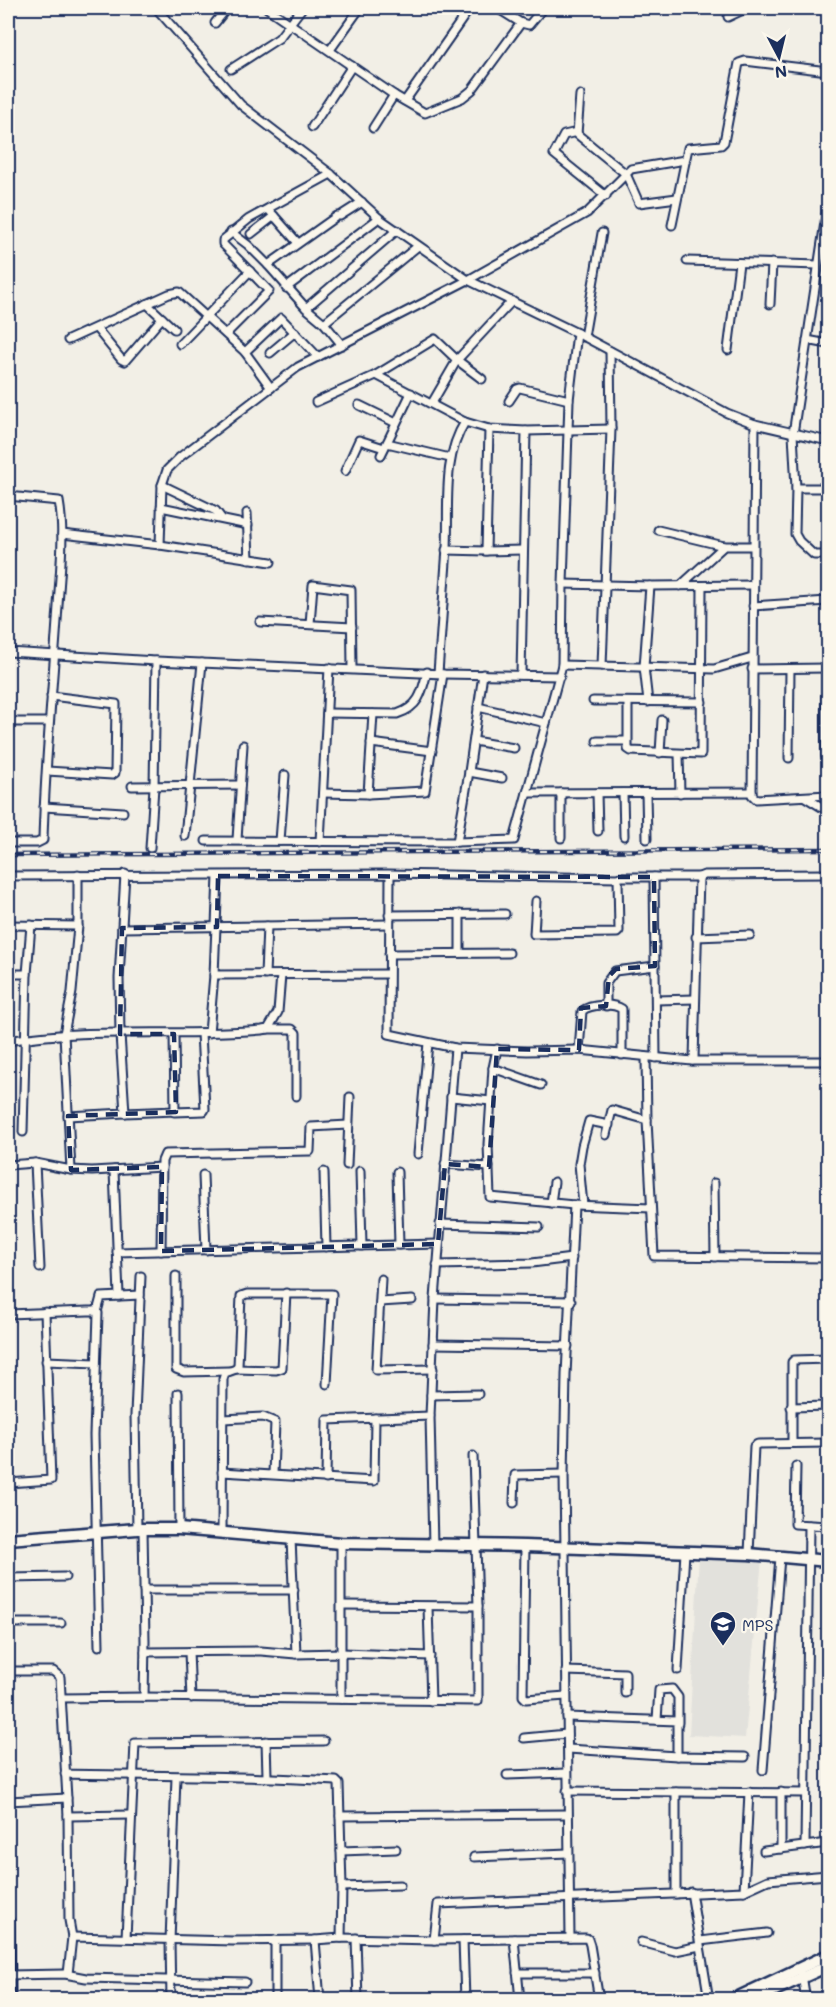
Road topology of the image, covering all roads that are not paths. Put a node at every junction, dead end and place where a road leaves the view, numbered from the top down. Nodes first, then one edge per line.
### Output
1 (156, 8) edge
2 (227, 8) edge
3 (267, 8) edge
4 (302, 8) edge
5 (360, 8) edge
6 (470, 8) edge
7 (497, 8) edge
8 (543, 8) edge
9 (747, 8) edge
10 (728, 17) dead end
11 (215, 23) dead end
12 (521, 23) junction
13 (290, 24) junction
14 (330, 50) junction
15 (352, 66) junction
16 (231, 69) dead end
17 (828, 71) edge
18 (394, 95) junction
19 (580, 95) dead end
20 (405, 101) junction
21 (312, 126) dead end
22 (373, 128) dead end
23 (577, 132) junction
24 (685, 160) junction
25 (331, 174) junction
26 (626, 174) junction
27 (606, 196) junction
28 (677, 198) junction
29 (362, 202) junction
30 (828, 202) edge
31 (268, 209) junction
32 (274, 216) junction
33 (379, 218) junction
34 (827, 219) edge
35 (672, 225) dead end
36 (397, 230) junction
37 (231, 232) junction
38 (602, 233) dead end
39 (251, 234) dead end
40 (298, 243) junction
41 (418, 246) junction
42 (687, 261) dead end
43 (739, 262) junction
44 (772, 263) junction
45 (818, 265) junction
46 (268, 266) junction
47 (250, 271) junction
48 (468, 280) junction
49 (286, 288) junction
50 (512, 300) junction
51 (147, 304) junction
52 (770, 304) dead end
53 (306, 308) junction
54 (206, 316) junction
55 (162, 318) junction
56 (324, 322) junction
57 (96, 328) junction
58 (174, 329) dead end
59 (295, 332) junction
60 (226, 334) junction
61 (581, 335) junction
62 (68, 340) dead end
63 (807, 340) junction
64 (180, 344) dead end
65 (828, 344) edge
66 (342, 345) junction
67 (728, 350) dead end
68 (610, 351) junction
69 (245, 352) junction
70 (270, 353) dead end
71 (318, 357) junction
72 (457, 360) junction
73 (376, 375) junction
74 (482, 379) dead end
75 (271, 388) junction
76 (411, 393) junction
77 (569, 400) junction
78 (509, 401) dead end
79 (316, 402) dead end
80 (432, 403) junction
81 (359, 405) dead end
82 (465, 422) junction
83 (396, 423) junction
84 (755, 424) junction
85 (489, 429) junction
86 (568, 429) junction
87 (611, 429) junction
88 (526, 431) junction
89 (794, 434) junction
90 (828, 441) edge
91 (384, 449) junction
92 (450, 458) junction
93 (345, 471) dead end
94 (162, 485) junction
95 (796, 488) junction
96 (828, 488) edge
97 (8, 496) edge
98 (161, 507) junction
99 (247, 513) dead end
100 (222, 519) junction
101 (248, 525) junction
102 (658, 530) dead end
103 (62, 534) junction
104 (160, 545) junction
105 (724, 546) junction
106 (753, 546) junction
107 (446, 550) junction
108 (523, 550) junction
109 (486, 551) junction
110 (828, 555) edge
111 (249, 559) junction
112 (271, 562) dead end
113 (563, 584) junction
114 (604, 585) junction
115 (753, 585) junction
116 (650, 586) junction
117 (680, 586) junction
118 (702, 586) junction
119 (828, 601) edge
120 (753, 606) junction
121 (260, 622) dead end
122 (310, 624) junction
123 (352, 627) junction
124 (828, 651) edge
125 (8, 652) edge
126 (55, 653) junction
127 (752, 658) junction
128 (156, 661) junction
129 (201, 663) junction
130 (562, 665) junction
131 (602, 666) junction
132 (644, 667) junction
133 (330, 668) junction
134 (826, 668) junction
135 (352, 669) junction
136 (702, 669) junction
137 (752, 669) junction
138 (790, 669) junction
139 (427, 672) junction
140 (440, 673) junction
141 (483, 674) junction
142 (521, 675) junction
143 (560, 676) junction
144 (51, 696) junction
145 (593, 701) dead end
146 (628, 702) junction
147 (648, 702) junction
148 (702, 702) junction
149 (478, 707) junction
150 (327, 714) junction
151 (373, 714) junction
152 (662, 720) dead end
153 (8, 722) edge
154 (48, 722) junction
155 (546, 723) junction
156 (474, 741) junction
157 (597, 741) dead end
158 (627, 741) junction
159 (371, 743) junction
160 (243, 745) dead end
161 (514, 748) dead end
162 (432, 751) junction
163 (660, 753) junction
164 (679, 754) junction
165 (826, 757) dead end
166 (789, 758) dead end
167 (47, 771) junction
168 (469, 772) junction
169 (285, 776) dead end
170 (502, 778) dead end
171 (189, 785) junction
172 (240, 785) junction
173 (132, 786) dead end
174 (153, 787) junction
175 (752, 792) junction
176 (323, 793) junction
177 (527, 793) junction
178 (561, 793) junction
179 (597, 793) junction
180 (622, 793) junction
181 (646, 793) junction
182 (680, 793) junction
183 (368, 794) junction
184 (828, 795) edge
185 (805, 796) junction
186 (44, 807) junction
187 (828, 811) edge
188 (123, 812) dead end
189 (598, 831) dead end
190 (185, 836) dead end
191 (624, 836) dead end
192 (561, 838) dead end
193 (647, 839) dead end
194 (237, 840) junction
195 (206, 841) dead end
196 (280, 841) junction
197 (320, 842) junction
198 (457, 842) junction
199 (8, 843) edge
200 (150, 848) dead end
201 (126, 874) junction
202 (390, 874) junction
203 (828, 874) edge
204 (78, 875) junction
205 (8, 876) edge
206 (218, 876) junction
207 (654, 877) junction
208 (699, 877) junction
209 (618, 878) junction
210 (536, 900) dead end
211 (460, 914) junction
212 (505, 914) dead end
213 (389, 915) junction
214 (389, 924) junction
215 (8, 925) edge
216 (31, 925) junction
217 (78, 926) junction
218 (267, 926) junction
219 (216, 927) junction
220 (122, 928) junction
221 (750, 936) dead end
222 (696, 937) junction
223 (460, 953) junction
224 (509, 953) dead end
225 (389, 954) junction
226 (655, 966) junction
227 (8, 974) edge
228 (27, 974) junction
229 (388, 974) junction
230 (214, 975) junction
231 (265, 975) junction
232 (281, 975) junction
233 (694, 999) junction
234 (656, 1000) junction
235 (606, 1006) junction
236 (268, 1029) junction
237 (205, 1033) junction
238 (64, 1034) junction
239 (120, 1034) junction
240 (174, 1034) junction
241 (25, 1038) junction
242 (8, 1041) edge
243 (428, 1043) junction
244 (455, 1048) junction
245 (497, 1049) junction
246 (579, 1050) junction
247 (622, 1055) junction
248 (646, 1058) junction
249 (656, 1058) junction
250 (828, 1060) edge
251 (693, 1061) junction
252 (493, 1068) junction
253 (541, 1085) dead end
254 (296, 1096) dead end
255 (350, 1097) dead end
256 (451, 1097) junction
257 (491, 1101) junction
258 (174, 1112) junction
259 (125, 1113) junction
260 (68, 1116) junction
261 (647, 1120) junction
262 (348, 1125) junction
263 (609, 1125) junction
264 (23, 1132) dead end
265 (606, 1135) dead end
266 (418, 1155) dead end
267 (34, 1163) junction
268 (445, 1164) junction
269 (8, 1165) edge
270 (347, 1165) dead end
271 (162, 1167) junction
272 (489, 1167) junction
273 (72, 1170) junction
274 (114, 1170) junction
275 (360, 1171) dead end
276 (324, 1172) dead end
277 (397, 1172) dead end
278 (203, 1175) dead end
279 (554, 1182) dead end
280 (714, 1184) dead end
281 (550, 1203) junction
282 (574, 1205) junction
283 (583, 1205) junction
284 (651, 1208) junction
285 (440, 1224) junction
286 (539, 1227) dead end
287 (438, 1244) junction
288 (399, 1245) junction
289 (362, 1246) junction
290 (326, 1247) junction
291 (206, 1250) junction
292 (161, 1251) junction
293 (117, 1252) junction
294 (715, 1257) junction
295 (572, 1258) junction
296 (828, 1258) edge
297 (437, 1265) junction
298 (40, 1268) dead end
299 (141, 1276) dead end
300 (176, 1276) dead end
301 (381, 1278) dead end
302 (286, 1293) junction
303 (140, 1294) junction
304 (118, 1296) junction
305 (435, 1299) junction
306 (412, 1300) dead end
307 (571, 1301) junction
308 (380, 1302) junction
309 (45, 1312) junction
310 (97, 1312) junction
311 (8, 1314) edge
312 (433, 1344) junction
313 (567, 1346) junction
314 (828, 1359) edge
315 (46, 1361) junction
316 (96, 1363) junction
317 (432, 1368) junction
318 (233, 1370) junction
319 (327, 1384) dead end
320 (178, 1393) dead end
321 (478, 1394) dead end
322 (431, 1395) junction
323 (828, 1406) edge
324 (791, 1407) junction
325 (430, 1416) junction
326 (375, 1418) junction
327 (223, 1419) junction
328 (792, 1443) junction
329 (828, 1443) edge
330 (473, 1456) dead end
331 (796, 1466) dead end
332 (222, 1472) junction
333 (273, 1474) junction
334 (564, 1474) junction
335 (326, 1479) junction
336 (8, 1483) edge
337 (513, 1503) dead end
338 (809, 1525) junction
339 (828, 1526) edge
340 (140, 1529) junction
341 (179, 1529) junction
342 (95, 1532) junction
343 (222, 1532) junction
344 (8, 1539) edge
345 (291, 1539) junction
346 (341, 1544) junction
347 (433, 1546) junction
348 (475, 1546) junction
349 (525, 1546) junction
350 (564, 1547) junction
351 (685, 1552) junction
352 (749, 1554) junction
353 (780, 1557) junction
354 (807, 1560) junction
355 (828, 1561) edge
356 (65, 1577) dead end
357 (8, 1578) edge
358 (144, 1590) junction
359 (294, 1590) junction
360 (342, 1605) junction
361 (478, 1606) junction
362 (428, 1607) junction
363 (8, 1623) edge
364 (61, 1623) dead end
365 (99, 1647) dead end
366 (145, 1652) junction
367 (189, 1652) junction
368 (342, 1653) junction
369 (296, 1654) junction
370 (430, 1656) junction
371 (678, 1670) dead end
372 (8, 1671) edge
373 (567, 1671) junction
374 (625, 1693) dead end
375 (566, 1696) junction
376 (144, 1697) junction
377 (61, 1698) junction
378 (191, 1698) junction
379 (342, 1699) junction
380 (431, 1701) junction
381 (567, 1717) junction
382 (657, 1720) junction
383 (678, 1723) junction
384 (567, 1734) junction
385 (524, 1738) dead end
386 (266, 1741) junction
387 (324, 1741) dead end
388 (568, 1749) junction
389 (677, 1756) junction
390 (745, 1757) dead end
391 (763, 1770) dead end
392 (567, 1773) junction
393 (65, 1774) junction
394 (507, 1775) dead end
395 (132, 1776) junction
396 (267, 1776) junction
397 (176, 1777) junction
398 (567, 1791) junction
399 (676, 1792) junction
400 (749, 1792) junction
401 (781, 1792) junction
402 (805, 1793) junction
403 (67, 1798) junction
404 (8, 1801) edge
405 (567, 1814) junction
406 (68, 1815) junction
407 (131, 1815) junction
408 (340, 1816) junction
409 (828, 1844) edge
410 (805, 1846) junction
411 (396, 1849) dead end
412 (781, 1849) junction
413 (341, 1851) junction
414 (764, 1851) dead end
415 (568, 1853) junction
416 (474, 1857) dead end
417 (828, 1875) edge
418 (400, 1885) dead end
419 (342, 1887) junction
420 (744, 1891) junction
421 (691, 1892) junction
422 (676, 1894) junction
423 (569, 1897) junction
424 (8, 1922) edge
425 (767, 1933) dead end
426 (72, 1937) junction
427 (126, 1938) junction
428 (341, 1938) junction
429 (356, 1938) junction
430 (570, 1938) junction
431 (514, 1939) junction
432 (275, 1940) junction
433 (315, 1940) junction
434 (434, 1940) junction
435 (463, 1940) junction
436 (8, 1941) edge
437 (170, 1941) junction
438 (641, 1942) dead end
439 (700, 1943) junction
440 (828, 1955) edge
441 (828, 1966) edge
442 (518, 1973) junction
443 (595, 1973) junction
444 (802, 1973) junction
445 (68, 1974) junction
446 (8, 1975) edge
447 (171, 1981) junction
448 (245, 1983) dead end
449 (9, 2000) edge
450 (171, 2000) edge
451 (275, 2000) edge
452 (320, 2000) edge
453 (358, 2000) edge
454 (465, 2000) edge
455 (519, 2000) edge
456 (599, 2000) edge
457 (709, 2000) edge
458 (732, 2000) edge
459 (753, 2000) edge
460 (806, 2000) edge

1 - 25 street
2 - 11 street
3 - 13 street
4 - 13 street
5 - 14 street
6 - 20 street
7 - 12 street
8 - 12 street
9 - 10 street
12 - 20 street
13 - 14 street
13 - 16 street
14 - 15 street
15 - 18 street
15 - 21 street
17 - 24 street
18 - 20 street
18 - 22 street
19 - 23 street
23 - 26 street
23 - 27 street
24 - 26 street
24 - 28 street
25 - 29 street
25 - 31 street
26 - 27 street
26 - 28 street
27 - 48 street
28 - 35 street
29 - 33 street
29 - 40 street
30 - 34 street
31 - 32 street
31 - 37 street
32 - 39 street
32 - 40 street
33 - 36 street
33 - 49 street
34 - 45 street
36 - 41 street
36 - 53 street
37 - 46 street
37 - 47 street
38 - 61 street
40 - 46 street
41 - 48 street
41 - 56 street
42 - 43 street
43 - 44 street
43 - 67 street
44 - 45 street
44 - 52 street
45 - 63 street
46 - 49 street
47 - 54 street
47 - 60 street
48 - 50 street
48 - 66 street
49 - 53 street
50 - 61 street
50 - 72 street
51 - 54 street
51 - 55 street
51 - 57 street
53 - 56 street
54 - 60 street
54 - 64 street
55 - 57 street
55 - 58 street
56 - 66 street
57 - 62 street
59 - 69 street
59 - 70 street
59 - 71 street
60 - 69 street
61 - 68 street
61 - 77 street
63 - 65 street
63 - 89 street
66 - 71 street
68 - 84 street
68 - 87 street
69 - 75 street
71 - 75 street
72 - 73 street
72 - 74 street
72 - 80 street
73 - 76 street
73 - 79 street
75 - 94 street
76 - 80 street
76 - 83 street
77 - 78 street
77 - 86 street
80 - 82 street
81 - 83 street
82 - 85 street
82 - 92 street
83 - 91 street
84 - 89 street
84 - 106 street
85 - 88 street
85 - 109 street
86 - 87 street
86 - 88 street
86 - 113 street
87 - 114 street
88 - 108 street
89 - 90 street
89 - 95 street
91 - 92 street
91 - 93 street
92 - 107 street
94 - 98 street
94 - 100 street
95 - 96 street
95 - 110 street
97 - 103 street
98 - 100 street
98 - 104 street
99 - 101 street
100 - 101 street
101 - 111 street
102 - 105 street
103 - 104 street
103 - 126 street
104 - 111 street
105 - 106 street
105 - 117 street
106 - 115 street
107 - 109 street
107 - 140 street
108 - 109 street
108 - 142 street
111 - 112 street
113 - 114 street
113 - 130 street
114 - 116 street
114 - 131 street
115 - 118 street
115 - 120 street
116 - 117 street
116 - 132 street
117 - 118 street
118 - 136 street
119 - 120 street
120 - 127 street
121 - 122 street
122 - 123 street
122 - 123 street
123 - 135 street
124 - 134 street
125 - 126 street
126 - 128 street
126 - 144 street
127 - 136 street
127 - 137 street
128 - 129 street
128 - 174 street
129 - 133 street
129 - 171 street
130 - 131 street
130 - 143 street
131 - 132 street
132 - 136 street
132 - 147 street
133 - 135 street
133 - 150 street
134 - 138 street
134 - 165 street
135 - 139 street
136 - 148 street
137 - 138 street
137 - 175 street
138 - 166 street
139 - 140 street
139 - 151 street
140 - 141 street
140 - 162 street
141 - 142 street
141 - 149 street
142 - 143 street
143 - 155 street
144 - 154 street
144 - 167 street
145 - 146 street
146 - 147 street
146 - 158 street
147 - 148 street
148 - 164 street
149 - 155 street
149 - 156 street
150 - 151 street
150 - 176 street
151 - 159 street
152 - 163 street
153 - 154 street
154 - 167 street
155 - 177 street
156 - 161 street
156 - 168 street
157 - 158 street
158 - 163 street
159 - 162 street
159 - 183 street
160 - 172 street
162 - 183 street
163 - 164 street
164 - 182 street
167 - 186 street
168 - 170 street
168 - 198 street
169 - 196 street
171 - 172 street
171 - 174 street
171 - 190 street
172 - 194 street
173 - 174 street
174 - 200 street
175 - 182 street
175 - 185 street
176 - 183 street
176 - 197 street
177 - 178 street
177 - 198 street
178 - 179 street
178 - 192 street
179 - 180 street
179 - 189 street
180 - 181 street
180 - 191 street
181 - 182 street
181 - 193 street
184 - 185 street
185 - 187 street
186 - 188 street
186 - 199 street
194 - 195 street
194 - 196 street
196 - 197 street
197 - 198 street
201 - 204 street
201 - 206 street
201 - 220 street
202 - 206 street
202 - 209 street
202 - 213 street
203 - 208 street
204 - 205 street
204 - 217 street
206 - 219 street
207 - 208 street
207 - 209 street
207 - 226 street
208 - 222 street
209 - 210 street
211 - 212 street
211 - 213 street
211 - 223 street
213 - 214 street
214 - 218 street
214 - 225 street
215 - 216 street
216 - 217 street
216 - 228 street
217 - 238 street
218 - 219 street
218 - 231 street
219 - 220 street
219 - 230 street
220 - 239 street
221 - 222 street
222 - 233 street
223 - 224 street
223 - 225 street
225 - 229 street
226 - 234 street
226 - 235 street
227 - 228 street
228 - 241 street
229 - 232 street
229 - 243 street
230 - 231 street
230 - 237 street
231 - 232 street
232 - 236 street
233 - 234 street
233 - 251 street
234 - 249 street
235 - 246 street
235 - 247 street
236 - 237 street
236 - 254 street
237 - 240 street
237 - 258 street
238 - 239 street
238 - 241 street
238 - 260 street
239 - 240 street
239 - 259 street
240 - 258 street
241 - 242 street
241 - 264 street
243 - 244 street
243 - 266 street
244 - 245 street
244 - 256 street
245 - 246 street
245 - 252 street
246 - 247 street
247 - 248 street
248 - 249 street
248 - 261 street
249 - 251 street
250 - 251 street
252 - 253 street
252 - 257 street
255 - 262 street
256 - 257 street
256 - 268 street
257 - 272 street
258 - 259 street
259 - 260 street
260 - 273 street
261 - 263 street
261 - 284 street
262 - 270 street
262 - 271 street
263 - 265 street
263 - 283 street
267 - 269 street
267 - 273 street
267 - 298 street
268 - 272 street
268 - 285 street
271 - 274 street
271 - 292 street
272 - 281 street
273 - 274 street
274 - 293 street
275 - 289 street
276 - 290 street
277 - 288 street
278 - 291 street
279 - 281 street
280 - 294 street
281 - 282 street
282 - 283 street
282 - 295 street
283 - 284 street
284 - 294 street
285 - 286 street
285 - 287 street
287 - 288 street
287 - 297 street
288 - 289 street
289 - 290 street
290 - 291 street
291 - 292 street
292 - 293 street
293 - 304 street
294 - 296 street
295 - 297 street
295 - 307 street
297 - 305 street
299 - 303 street
300 - 318 street
301 - 308 street
302 - 318 street
302 - 318 street
302 - 319 street
303 - 304 street
303 - 340 street
304 - 310 street
305 - 307 street
305 - 312 street
306 - 308 street
307 - 313 street
308 - 317 street
309 - 310 street
309 - 311 street
309 - 315 street
310 - 316 street
312 - 313 street
312 - 317 street
313 - 334 street
314 - 324 street
315 - 316 street
315 - 336 street
316 - 342 street
317 - 322 street
318 - 327 street
320 - 341 street
321 - 322 street
322 - 325 street
323 - 324 street
324 - 328 street
325 - 326 street
325 - 347 street
326 - 335 street
326 - 335 street
327 - 332 street
327 - 333 street
328 - 329 street
328 - 352 street
330 - 348 street
331 - 338 street
332 - 333 street
332 - 343 street
333 - 335 street
334 - 337 street
334 - 350 street
338 - 339 street
338 - 354 street
340 - 341 street
340 - 342 street
340 - 358 street
341 - 343 street
342 - 344 street
342 - 365 street
343 - 345 street
345 - 346 street
345 - 359 street
346 - 347 street
346 - 360 street
347 - 348 street
348 - 349 street
348 - 361 street
349 - 350 street
349 - 375 street
350 - 351 street
350 - 373 street
351 - 352 street
351 - 371 street
352 - 353 street
353 - 354 street
353 - 391 street
354 - 355 street
354 - 402 street
356 - 357 street
358 - 359 street
358 - 366 street
359 - 369 street
360 - 362 street
360 - 368 street
361 - 362 street
361 - 380 street
362 - 370 street
363 - 364 street
366 - 367 street
366 - 376 street
367 - 369 street
367 - 378 street
368 - 369 street
368 - 370 street
368 - 379 street
370 - 380 street
372 - 377 street
373 - 374 street
373 - 375 street
375 - 381 street
376 - 377 street
376 - 378 street
377 - 393 street
378 - 379 street
379 - 380 street
381 - 382 street
381 - 384 street
382 - 383 street
382 - 383 street
383 - 389 street
384 - 385 street
384 - 388 street
386 - 387 street
386 - 395 street
386 - 396 street
388 - 389 street
388 - 392 street
389 - 390 street
392 - 394 street
392 - 398 street
393 - 395 street
393 - 403 street
395 - 397 street
395 - 407 street
396 - 397 street
396 - 408 street
397 - 437 street
398 - 399 street
398 - 405 street
399 - 400 street
399 - 422 street
400 - 401 street
400 - 420 street
401 - 402 street
401 - 412 street
402 - 410 street
403 - 404 street
403 - 406 street
405 - 408 street
405 - 415 street
406 - 407 street
406 - 426 street
407 - 427 street
408 - 413 street
409 - 410 street
410 - 412 street
411 - 413 street
412 - 414 street
413 - 419 street
415 - 416 street
415 - 423 street
417 - 420 street
418 - 419 street
419 - 428 street
420 - 421 street
421 - 422 street
421 - 439 street
422 - 423 street
423 - 430 street
423 - 434 street
424 - 436 street
425 - 439 street
426 - 427 street
426 - 445 street
427 - 437 street
428 - 429 street
428 - 433 street
429 - 434 street
429 - 453 street
430 - 431 street
430 - 443 street
431 - 435 street
431 - 442 street
432 - 433 street
432 - 437 street
432 - 451 street
433 - 452 street
434 - 435 street
435 - 454 street
436 - 446 street
437 - 447 street
438 - 439 street
439 - 457 street
440 - 444 street
441 - 444 street
442 - 443 street
442 - 455 street
443 - 456 street
444 - 458 street
444 - 459 street
444 - 460 street
445 - 446 street
445 - 447 street
446 - 449 street
447 - 448 street
447 - 450 street

